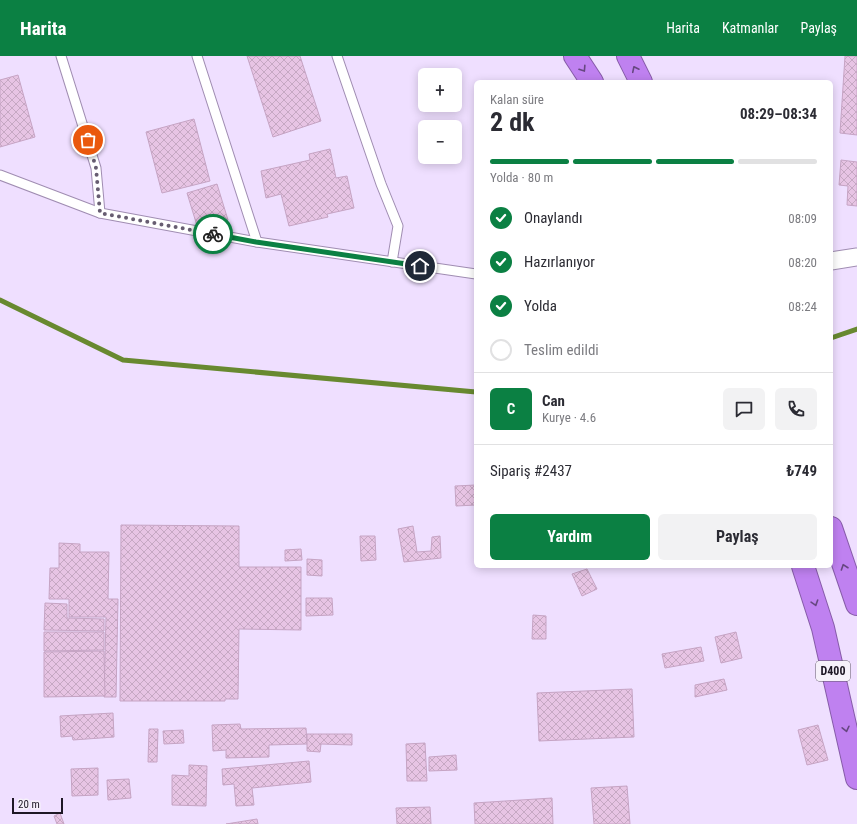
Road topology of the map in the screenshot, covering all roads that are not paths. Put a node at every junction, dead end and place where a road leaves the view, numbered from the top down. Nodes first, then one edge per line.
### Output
1 (60, 56) edge
2 (197, 56) edge
3 (338, 56) edge
4 (575, 56) edge
5 (628, 56) edge
6 (591, 80) edge
7 (640, 80) edge
8 (0, 175) edge
9 (100, 213) junction
10 (256, 242) junction
11 (857, 257) edge
12 (392, 262) junction
13 (833, 262) edge
14 (474, 274) edge
15 (833, 534) edge
16 (804, 568) edge
17 (857, 604) edge
18 (857, 778) edge

1 - 9 lane
2 - 10 lane
3 - 12 lane
4 -> 6 highway
7 -> 5 highway
8 - 9 lane
9 - 10 lane
10 - 12 lane
11 - 13 street
12 - 14 lane
17 -> 15 highway
16 -> 18 highway, D400

